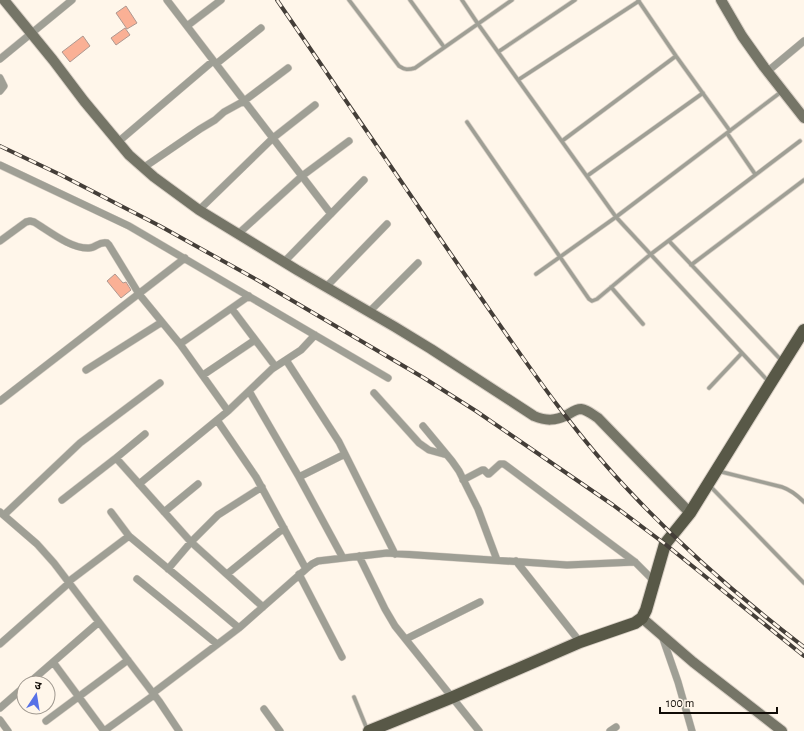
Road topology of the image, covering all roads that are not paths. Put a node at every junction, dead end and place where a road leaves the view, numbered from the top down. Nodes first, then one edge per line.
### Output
1 (4, 0) edge
2 (72, 0) edge
3 (167, 0) edge
4 (221, 0) edge
5 (349, 0) edge
6 (410, 0) edge
7 (462, 0) edge
8 (512, 0) edge
9 (575, 0) edge
10 (721, 0) edge
11 (639, 1) edge
12 (478, 24) junction
13 (187, 26) junction
14 (261, 28) dead end
15 (31, 34) junction
16 (804, 41) edge
17 (444, 47) junction
18 (498, 52) junction
19 (676, 56) junction
20 (0, 59) edge
21 (215, 62) junction
22 (288, 68) dead end
23 (768, 71) junction
24 (0, 78) edge
25 (518, 80) junction
26 (0, 91) edge
27 (783, 91) junction
28 (703, 93) junction
29 (244, 101) junction
30 (315, 105) dead end
31 (804, 118) edge
32 (467, 122) dead end
33 (728, 132) junction
34 (273, 138) junction
35 (800, 140) dead end
36 (349, 141) dead end
37 (562, 141) junction
38 (118, 142) junction
39 (0, 166) edge
40 (143, 168) junction
41 (755, 174) junction
42 (302, 176) junction
43 (587, 176) junction
44 (364, 180) dead end
45 (804, 180) edge
46 (199, 210) junction
47 (331, 214) junction
48 (616, 217) junction
49 (387, 224) dead end
50 (238, 234) junction
51 (669, 240) junction
52 (0, 241) edge
53 (651, 254) junction
54 (560, 256) junction
55 (185, 258) junction
56 (284, 262) junction
57 (418, 263) dead end
58 (691, 264) junction
59 (536, 274) dead end
60 (326, 287) junction
61 (611, 287) junction
62 (139, 294) junction
63 (249, 296) junction
64 (232, 309) junction
65 (369, 312) junction
66 (162, 322) junction
67 (644, 324) dead end
68 (804, 330) edge
69 (315, 335) junction
70 (256, 340) junction
71 (180, 344) junction
72 (742, 353) junction
73 (286, 360) junction
74 (784, 362) junction
75 (275, 366) junction
76 (86, 370) dead end
77 (203, 375) junction
78 (388, 378) dead end
79 (160, 383) dead end
80 (770, 384) junction
81 (709, 388) dead end
82 (248, 391) junction
83 (374, 393) dead end
84 (0, 401) edge
85 (228, 411) junction
86 (217, 420) junction
87 (423, 426) dead end
88 (145, 434) dead end
89 (345, 454) junction
90 (448, 455) junction
91 (116, 458) junction
92 (717, 471) junction
93 (300, 477) junction
94 (463, 480) junction
95 (139, 484) junction
96 (198, 484) dead end
97 (708, 484) junction
98 (262, 487) junction
99 (62, 500) dead end
100 (803, 500) edge
101 (111, 512) dead end
102 (164, 512) junction
103 (690, 513) junction
104 (2, 514) edge
105 (284, 528) junction
106 (130, 536) junction
107 (191, 542) junction
108 (395, 554) junction
109 (359, 556) junction
110 (343, 558) junction
111 (497, 560) junction
112 (516, 561) junction
113 (635, 562) junction
114 (168, 568) junction
115 (306, 569) junction
116 (227, 574) junction
117 (299, 574) junction
118 (137, 579) dead end
119 (654, 581) junction
120 (69, 582) junction
121 (804, 584) edge
122 (480, 602) dead end
123 (263, 607) junction
124 (642, 618) junction
125 (99, 622) junction
126 (239, 628) junction
127 (662, 636) junction
128 (406, 639) junction
129 (580, 642) junction
130 (0, 644) edge
131 (217, 644) junction
132 (342, 657) dead end
133 (128, 660) junction
134 (53, 662) junction
135 (38, 675) edge
136 (16, 694) edge
137 (154, 694) junction
138 (79, 697) junction
139 (354, 697) dead end
140 (453, 697) junction
141 (0, 708) edge
142 (264, 709) dead end
143 (0, 720) edge
144 (46, 721) dead end
145 (8, 731) edge
146 (104, 731) edge
147 (179, 731) edge
148 (280, 731) edge
149 (370, 731) edge
150 (479, 731) edge
151 (691, 731) edge
152 (782, 731) edge

1 - 15 street
2 - 15 street
3 - 13 street
4 - 13 street
5 - 17 lane
6 - 17 lane
7 - 12 lane
8 - 12 lane
9 - 18 lane
10 - 23 street
11 - 19 lane
11 - 25 lane
12 - 17 lane
12 - 18 lane
13 - 21 street
14 - 21 street
15 - 20 street
15 - 38 street
16 - 23 street
18 - 25 lane
19 - 28 lane
19 - 37 lane
21 - 29 street
21 - 38 street
22 - 29 street
23 - 27 street
24 - 26 street
25 - 37 lane
27 - 31 street
27 - 33 lane
28 - 33 lane
28 - 43 lane
29 - 34 street
29 - 40 street
30 - 34 street
32 - 54 lane
33 - 41 lane
33 - 48 lane
34 - 42 street
34 - 46 street
35 - 41 lane
36 - 42 street
37 - 43 lane
38 - 40 street
39 - 55 street
40 - 46 street
41 - 51 lane
42 - 47 street
42 - 50 street
43 - 48 lane
44 - 47 street
45 - 58 lane
46 - 50 street
47 - 56 street
48 - 53 lane
48 - 54 lane
49 - 60 street
50 - 56 street
51 - 53 lane
51 - 58 lane
52 - 62 street
53 - 61 lane
53 - 72 lane
54 - 59 lane
54 - 61 lane
55 - 62 street
55 - 63 street
56 - 60 street
57 - 65 street
58 - 74 lane
60 - 65 street
61 - 67 lane
62 - 66 street
62 - 84 street
63 - 64 street
63 - 69 street
64 - 70 street
64 - 71 street
65 - 103 street
66 - 71 street
66 - 76 street
68 - 74 main road
69 - 73 street
69 - 78 street
70 - 75 street
70 - 77 street
71 - 77 street
72 - 80 lane
72 - 81 lane
73 - 75 street
73 - 89 street
74 - 80 main road
75 - 82 street
77 - 85 street
79 - 104 street
80 - 92 main road
82 - 85 street
82 - 93 street
83 - 90 street
85 - 86 street
86 - 95 street
86 - 98 street
87 - 90 street
88 - 91 street
89 - 93 street
89 - 108 street
90 - 94 street
91 - 95 street
91 - 99 street
92 - 97 main road
92 - 100 lane
93 - 110 street
94 - 111 street
94 - 113 street
95 - 102 street
96 - 102 street
97 - 103 main road
97 - 121 lane
98 - 105 street
98 - 107 street
101 - 106 street
102 - 107 street
103 - 119 main road
104 - 120 street
105 - 115 street
105 - 116 street
106 - 114 street
106 - 120 street
107 - 114 street
107 - 116 street
108 - 109 street
108 - 111 street
109 - 110 street
109 - 128 street
110 - 115 street
111 - 112 street
112 - 113 street
112 - 129 street
113 - 119 street
114 - 126 street
115 - 117 street
116 - 123 street
117 - 123 street
117 - 132 street
118 - 131 street
119 - 124 main road
120 - 125 street
120 - 130 street
122 - 128 street
123 - 126 street
124 - 127 street
124 - 129 main road
125 - 133 street
125 - 134 street
126 - 131 street
127 - 151 street
127 - 152 street
128 - 140 street
129 - 140 main road
131 - 137 street
133 - 137 street
133 - 138 street
134 - 135 street
134 - 138 street
136 - 141 street
137 - 146 street
137 - 147 street
138 - 144 street
138 - 146 street
139 - 149 lane
140 - 149 main road
140 - 150 street
142 - 148 street
143 - 145 street

